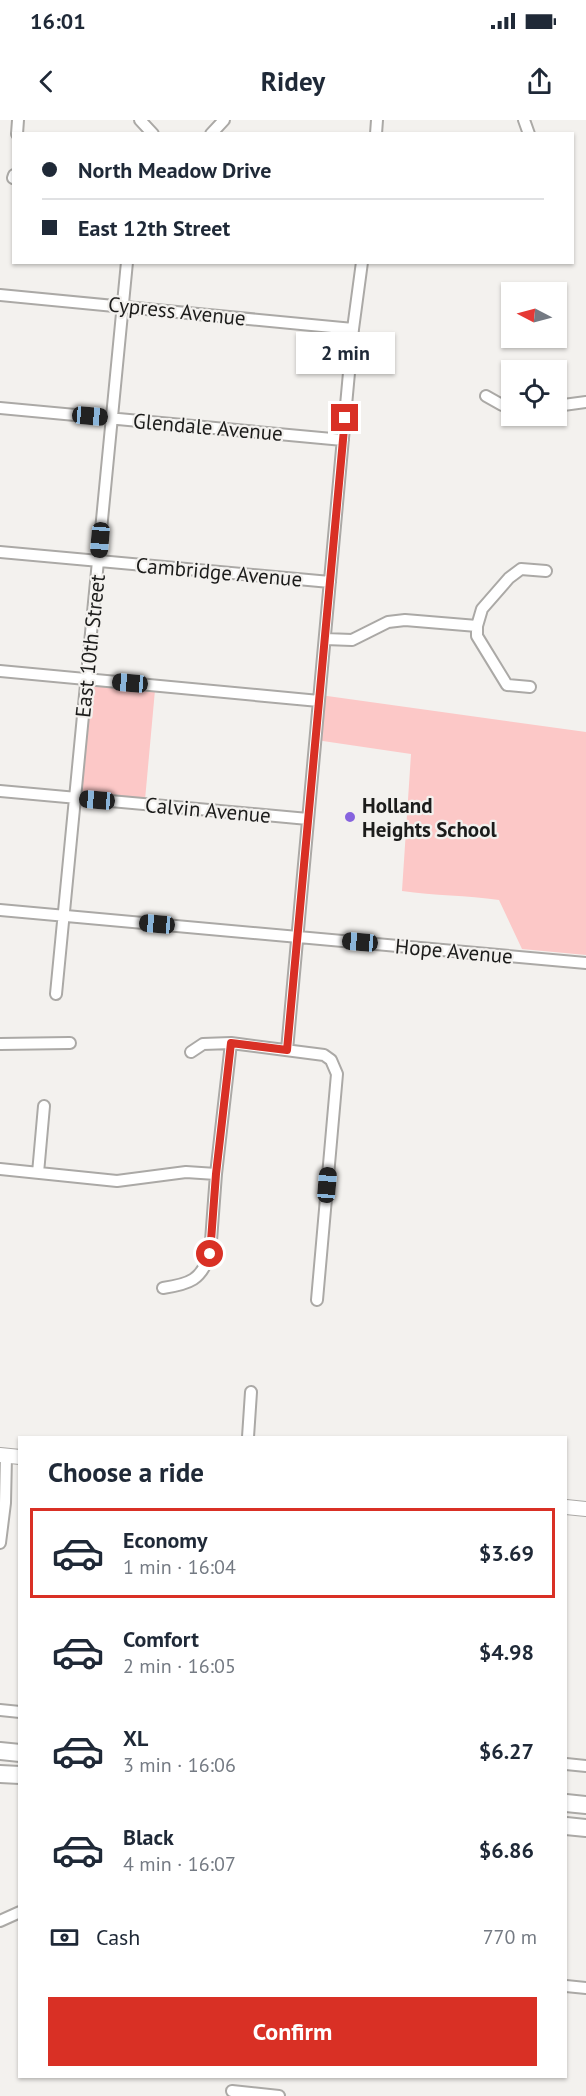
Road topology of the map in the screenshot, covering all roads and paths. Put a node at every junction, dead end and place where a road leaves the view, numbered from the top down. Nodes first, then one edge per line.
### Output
1 (140, 120) edge
2 (224, 120) edge
3 (151, 132) edge
4 (213, 132) edge
5 (127, 264) edge
6 (362, 264) edge
7 (0, 295) edge
8 (122, 306) junction
9 (353, 329) junction
10 (486, 396) dead end
11 (586, 402) edge
12 (501, 404) edge
13 (567, 405) edge
14 (0, 408) edge
15 (112, 417) junction
16 (343, 440) junction
17 (0, 552) edge
18 (98, 561) junction
19 (546, 571) dead end
20 (330, 582) junction
21 (477, 626) junction
22 (325, 639) junction
23 (0, 671) edge
24 (87, 679) junction
25 (530, 687) dead end
26 (319, 701) junction
27 (0, 791) edge
28 (74, 798) junction
29 (308, 819) junction
30 (0, 910) edge
31 (63, 916) junction
32 (297, 936) junction
33 (586, 963) edge
34 (56, 994) dead end
35 (70, 1043) dead end
36 (231, 1043) junction
37 (0, 1044) edge
38 (287, 1050) junction
39 (191, 1052) dead end
40 (44, 1106) dead end
41 (0, 1169) edge
42 (38, 1173) junction
43 (216, 1174) junction
44 (163, 1288) dead end
45 (317, 1300) dead end
46 (251, 1392) dead end
47 (248, 1436) edge
48 (8, 1456) edge
49 (567, 1507) edge
50 (586, 1509) edge
51 (0, 1543) edge
52 (0, 1710) edge
53 (18, 1712) edge
54 (0, 1751) edge
55 (18, 1753) edge
56 (567, 1764) edge
57 (586, 1767) edge
58 (0, 1774) edge
59 (18, 1775) edge
60 (567, 1803) edge
61 (586, 1805) edge
62 (567, 1826) edge
63 (586, 1828) edge
64 (18, 1913) edge
65 (0, 1922) edge
66 (567, 1986) edge
67 (586, 1988) edge
68 (232, 2091) dead end
69 (279, 2096) edge

1 - 3 street
2 - 4 street
5 - 8 street, East 10th Street
6 - 9 street
7 - 8 street, Cypress Avenue
8 - 9 street, Cypress Avenue
8 - 15 street, East 10th Street
9 - 16 street
10 - 12 street
11 - 13 street
14 - 15 street, Glendale Avenue
15 - 16 street, Glendale Avenue
15 - 18 street, East 10th Street
16 - 20 street
17 - 18 street, Cambridge Avenue
18 - 20 street, Cambridge Avenue
18 - 24 street, East 10th Street
19 - 21 street
20 - 22 street
21 - 22 street
21 - 25 street
22 - 26 street
23 - 24 street
24 - 26 street
24 - 28 street, East 10th Street
26 - 29 street
27 - 28 street, Calvin Avenue
28 - 29 street, Calvin Avenue
28 - 31 street, East 10th Street
29 - 32 street
30 - 31 street, Hope Avenue
31 - 32 street, Hope Avenue
31 - 34 street, East 10th Street
32 - 33 street, Hope Avenue
32 - 38 street
35 - 37 street
36 - 38 street
36 - 39 street
36 - 43 street
38 - 45 street
40 - 42 street
41 - 42 street
42 - 43 street
43 - 44 street
46 - 47 street
48 - 51 street
49 - 50 main road
52 - 53 street
54 - 55 highway
56 - 57 street
58 - 59 highway
60 - 61 highway
62 - 63 highway
64 - 65 street
66 - 67 street
68 - 69 street

